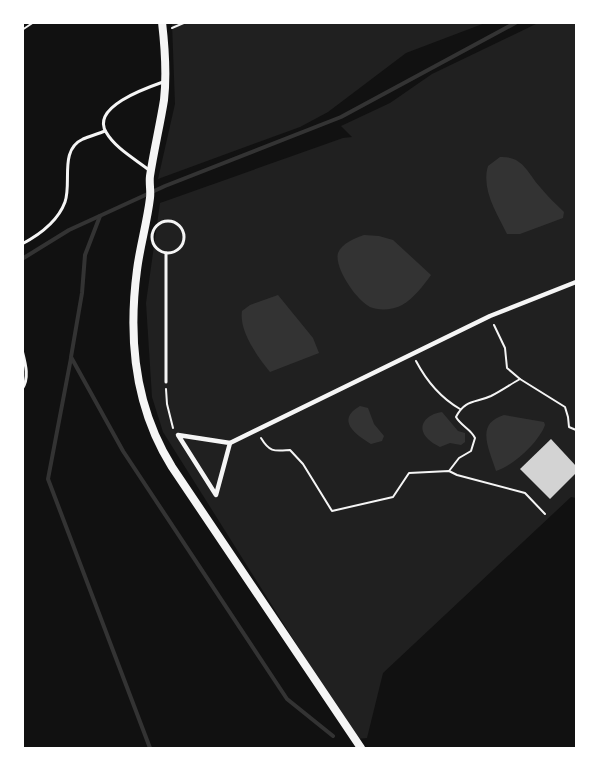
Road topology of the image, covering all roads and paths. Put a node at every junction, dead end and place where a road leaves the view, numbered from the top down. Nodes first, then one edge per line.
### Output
1 (34, 22) edge
2 (162, 22) edge
3 (22, 30) edge
4 (165, 82) junction
5 (105, 131) junction
6 (150, 175) junction
7 (148, 233) junction
8 (22, 244) edge
9 (166, 253) junction
10 (576, 282) edge
11 (490, 316) junction
12 (22, 350) edge
13 (412, 354) junction
14 (520, 379) junction
15 (166, 382) joint
16 (22, 389) edge
17 (460, 409) junction
18 (257, 430) junction
19 (576, 430) edge
20 (178, 435) junction
21 (230, 443) junction
22 (449, 471) junction
23 (545, 514) dead end
24 (361, 748) edge

1 - 3 path
2 - 4 main road
4 - 5 lane
4 - 6 main road
5 - 6 lane
5 - 8 lane
6 - 7 main road
7 - 9 lane
7 - 9 lane
7 - 24 main road
9 - 15 lane
10 - 11 street
11 - 13 street
11 - 14 path
12 - 16 lane
13 - 17 path
13 - 18 street
14 - 17 path
14 - 19 path
15 - 20 path
17 - 22 path
18 - 21 street
18 - 22 path
20 - 21 street
20 - 21 street
22 - 23 path

